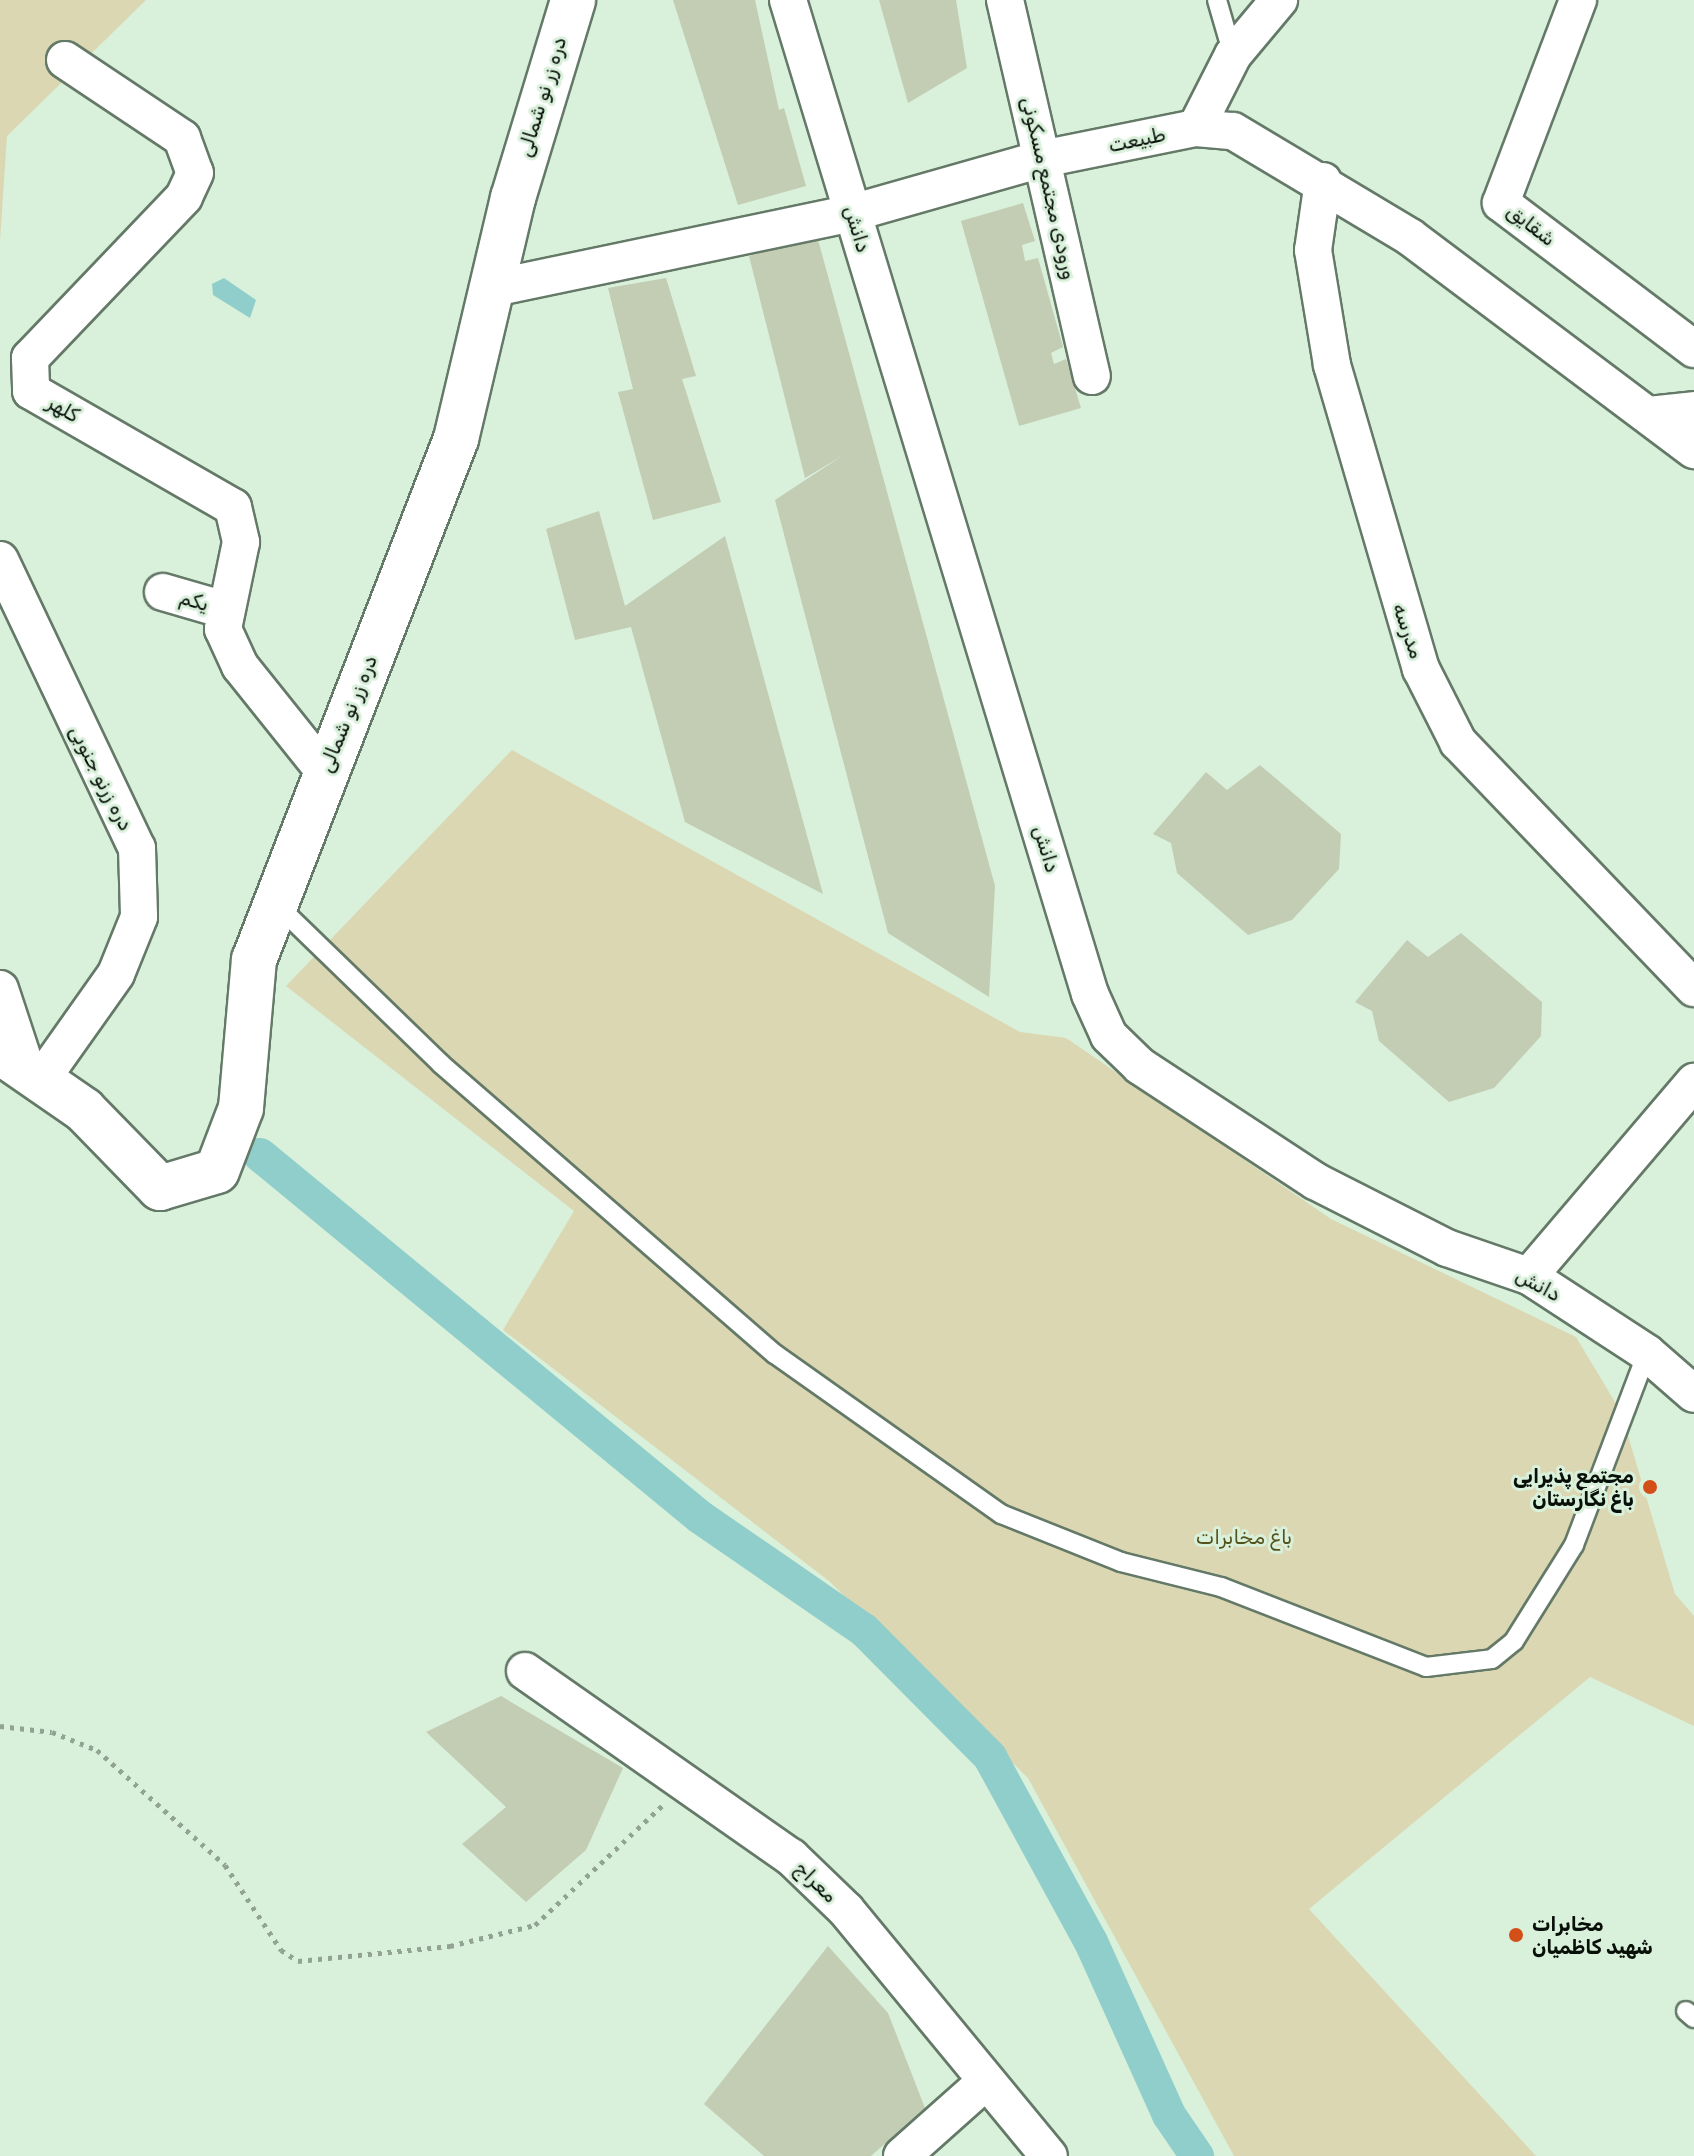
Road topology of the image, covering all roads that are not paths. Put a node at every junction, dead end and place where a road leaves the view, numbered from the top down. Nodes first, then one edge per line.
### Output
1 (573, 0) edge
2 (788, 0) edge
3 (1005, 0) edge
4 (1217, 0) edge
5 (1279, 0) edge
6 (1578, 0) edge
7 (1233, 55) junction
8 (65, 60) dead end
9 (1196, 128) junction
10 (1042, 159) junction
11 (1323, 181) junction
12 (852, 213) junction
13 (494, 288) junction
14 (1694, 349) edge
15 (1092, 376) dead end
16 (1694, 410) edge
17 (1649, 415) junction
18 (1694, 450) edge
19 (0, 560) edge
20 (163, 592) dead end
21 (225, 610) junction
22 (325, 772) junction
23 (274, 903) junction
24 (1694, 988) edge
25 (0, 989) edge
26 (22, 1064) edge
27 (1694, 1082) edge
28 (1529, 1276) junction
29 (1647, 1353) junction
30 (1694, 1394) edge
31 (525, 1671) dead end
32 (984, 2083) junction
33 (902, 2156) edge
34 (1049, 2156) edge

1 - 13 street, دره زر نو شمالی
2 - 12 street, دانش
3 - 10 street, ورودی مجتمع مسکونی
4 - 7 lane
5 - 7 street
6 - 14 street, شقایق
7 - 9 street
8 - 21 street, کلهر
9 - 10 street, طبیعت
9 - 11 street, طبیعت
10 - 12 street, طبیعت
10 - 15 street, ورودی مجتمع مسکونی
11 - 17 street, طبیعت
11 - 24 street, مدرسه
12 - 13 street, طبیعت
12 - 28 street, دانش
13 - 22 street, دره زر نو شمالی
16 - 17 street
17 - 18 street, طبیعت
19 - 26 street, دره زرنو جنوبی
20 - 21 street, یکم
21 - 22 street, کلهر
22 - 23 street, دره زر نو شمالی
23 - 26 street, دره زر نو شمالی
23 - 29 lane
25 - 26 street
27 - 28 street
28 - 29 street, دانش
29 - 30 street, دانش
31 - 32 street, معراج
32 - 33 street
32 - 34 street, معراج

